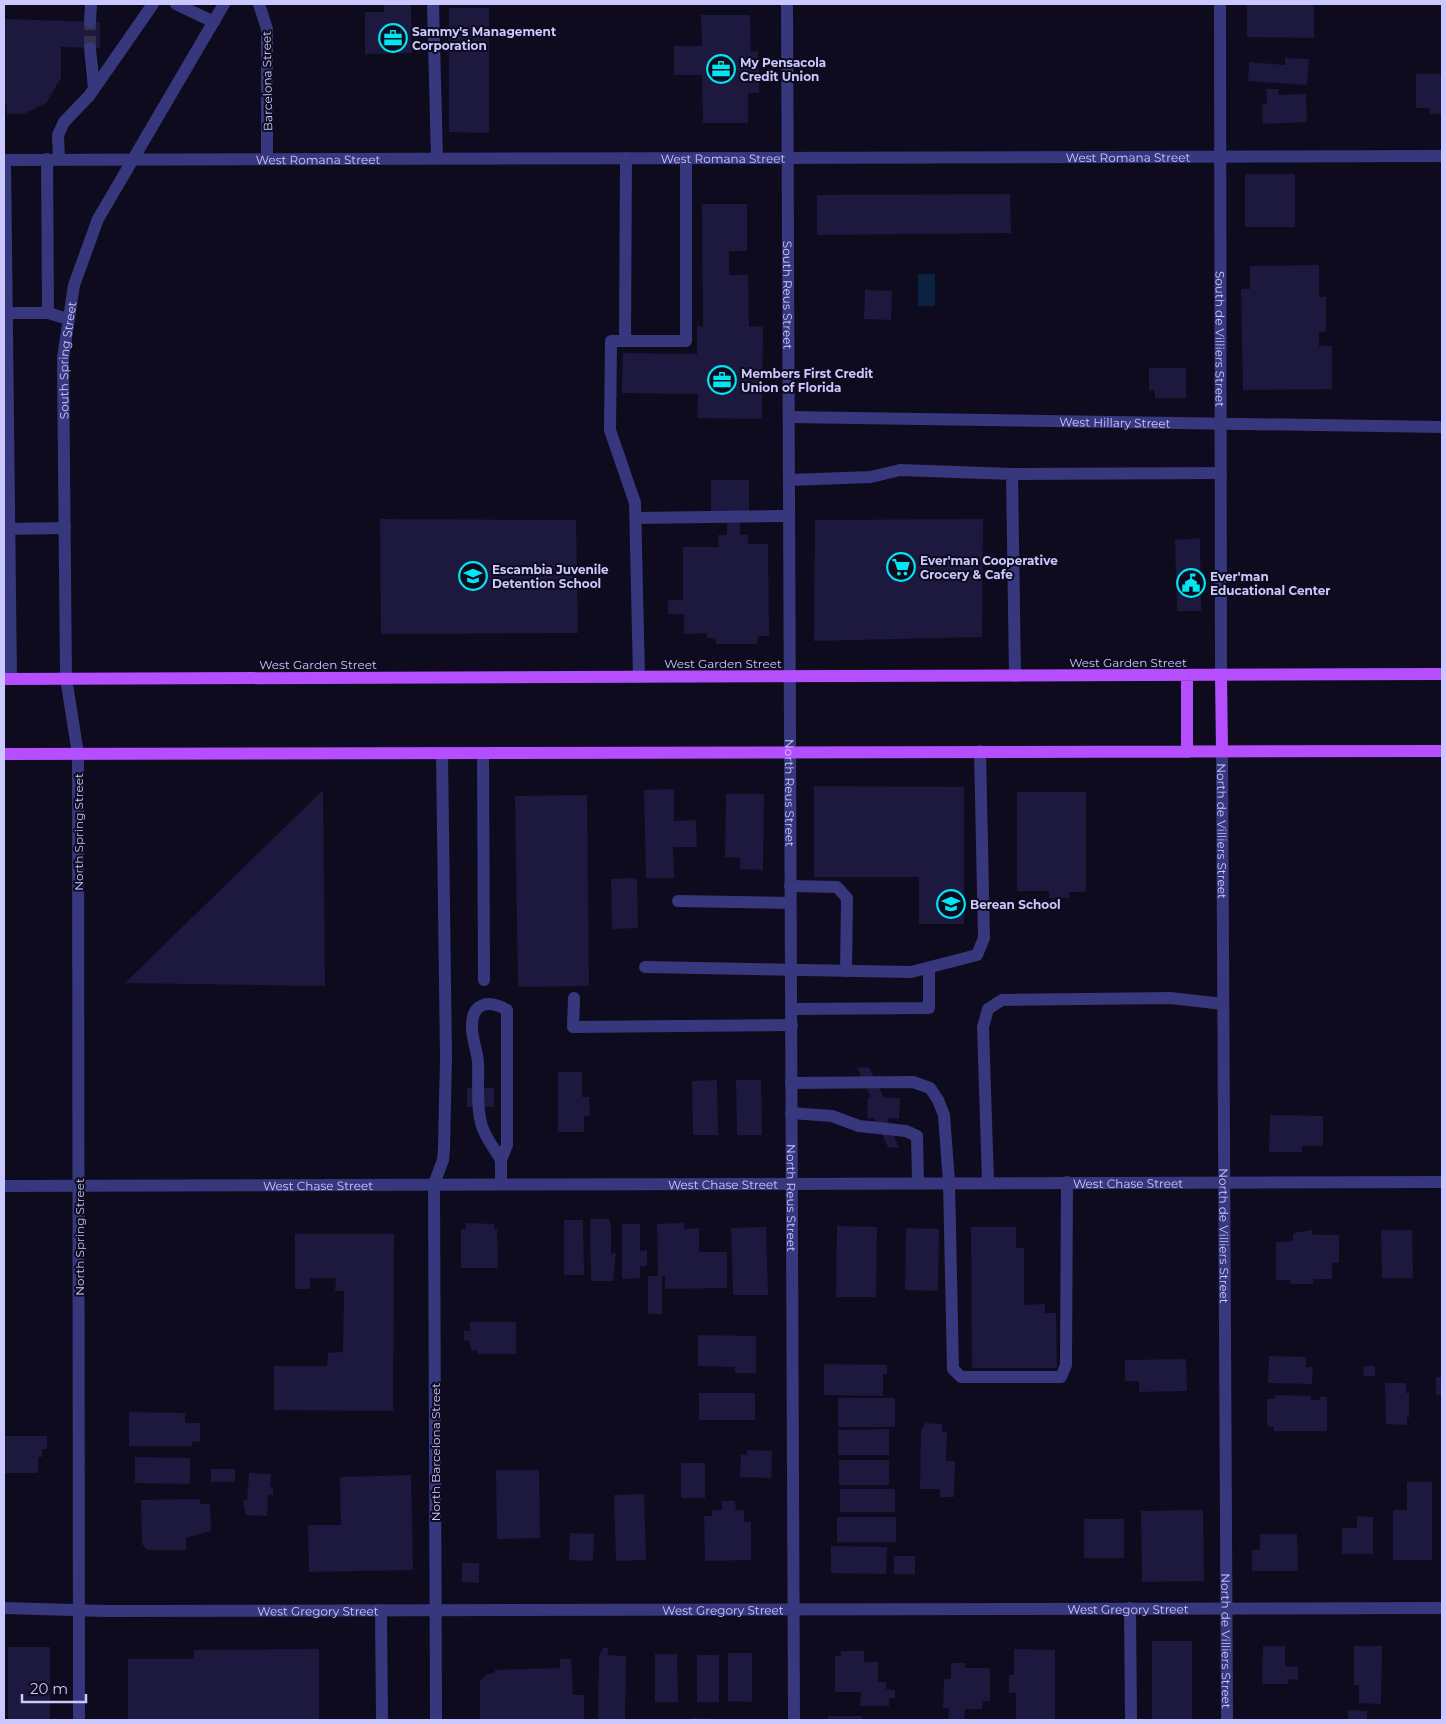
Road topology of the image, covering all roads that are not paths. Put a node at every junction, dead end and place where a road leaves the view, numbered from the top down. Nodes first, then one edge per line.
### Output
1 (91, 4) edge
2 (152, 4) edge
3 (176, 4) edge
4 (224, 4) edge
5 (259, 4) edge
6 (433, 4) edge
7 (787, 4) edge
8 (1220, 4) edge
9 (90, 22) tunnel mouth
10 (214, 22) junction
11 (90, 48) tunnel mouth
12 (94, 88) junction
13 (1442, 156) edge
14 (1221, 157) junction
15 (437, 158) junction
16 (626, 158) junction
17 (686, 158) junction
18 (788, 158) junction
19 (53, 159) junction
20 (133, 159) junction
21 (267, 159) junction
22 (4, 160) edge
23 (7, 313) junction
24 (48, 313) junction
25 (68, 319) junction
26 (625, 341) junction
27 (6, 382) edge
28 (788, 417) junction
29 (1221, 424) junction
30 (1442, 427) edge
31 (1221, 473) junction
32 (1012, 474) junction
33 (789, 480) junction
34 (789, 516) junction
35 (636, 518) junction
36 (65, 528) junction
37 (6, 529) edge
38 (1442, 674) edge
39 (1187, 675) junction
40 (1221, 675) junction
41 (789, 676) junction
42 (1016, 676) junction
43 (640, 677) junction
44 (66, 678) junction
45 (7, 679) edge
46 (1222, 751) junction
47 (1442, 751) edge
48 (482, 752) junction
49 (790, 752) junction
50 (980, 752) junction
51 (1186, 752) junction
52 (442, 753) junction
53 (4, 754) edge
54 (78, 754) junction
55 (790, 886) junction
56 (678, 901) dead end
57 (790, 903) junction
58 (644, 968) dead end
59 (790, 969) junction
60 (929, 969) junction
61 (846, 970) junction
62 (484, 980) dead end
63 (574, 998) dead end
64 (1223, 1004) junction
65 (792, 1009) junction
66 (792, 1025) junction
67 (791, 1083) junction
68 (791, 1113) junction
69 (501, 1160) junction
70 (792, 1182) junction
71 (918, 1182) junction
72 (950, 1182) junction
73 (988, 1182) junction
74 (1067, 1182) junction
75 (1224, 1182) junction
76 (1442, 1182) edge
77 (434, 1184) junction
78 (501, 1184) junction
79 (79, 1185) junction
80 (4, 1186) edge
81 (4, 1608) edge
82 (1130, 1608) junction
83 (1227, 1608) junction
84 (1442, 1608) edge
85 (793, 1609) junction
86 (78, 1610) junction
87 (381, 1610) junction
88 (436, 1610) junction
89 (79, 1720) edge
90 (382, 1720) edge
91 (436, 1720) edge
92 (794, 1720) edge
93 (1131, 1720) edge
94 (1227, 1720) edge

1 - 9 street
2 - 12 street, South Spring Street
3 - 10 street
4 - 10 street, South Spring Street
5 - 21 street, Barcelona Street
6 - 15 street
7 - 18 street, South Reus Street
8 - 14 street, South de Villiers Street
10 - 20 street, South Spring Street
11 - 12 street
12 - 19 street, South Spring Street
13 - 14 street, West Romana Street
14 - 18 street, West Romana Street
14 - 29 street, South de Villiers Street
15 - 16 street, West Romana Street
15 - 21 street, West Romana Street
16 - 17 street, West Romana Street
16 - 26 street
17 - 18 street, West Romana Street
17 - 26 street
18 - 28 street, South Reus Street
19 - 20 street, West Romana Street
19 - 22 street, West Romana Street
19 - 24 street, South Spring Street
20 - 21 street, West Romana Street
20 - 25 street, South Spring Street
22 - 23 street
23 - 24 street
23 - 27 street
24 - 25 street
25 - 36 street, South Spring Street
26 - 35 street
27 - 37 street
28 - 29 street, West Hillary Street
28 - 33 street, South Reus Street
29 - 30 street, West Hillary Street
29 - 31 street, South de Villiers Street
31 - 32 street
31 - 40 street, South de Villiers Street
32 - 33 street
32 - 42 street
33 - 34 street, South Reus Street
34 - 35 street
34 - 41 street, South Reus Street
35 - 43 street
36 - 37 street
36 - 44 street, South Spring Street
37 - 45 street
38 - 40 main road, West Garden Street
39 - 40 main road, West Garden Street
39 - 42 main road, West Garden Street
39 - 51 main road
40 - 46 main road
41 - 42 main road, West Garden Street
41 - 43 main road, West Garden Street
41 - 49 street, North Reus Street
43 - 44 main road, West Garden Street
44 - 45 main road, West Garden Street
44 - 54 street, South Spring Street
46 - 47 main road
46 - 51 main road
46 - 64 street, North de Villiers Street
48 - 49 main road
48 - 52 main road
48 - 62 street
49 - 50 main road
49 - 55 street, North Reus Street
50 - 51 main road
50 - 60 street
52 - 54 main road
52 - 77 street
53 - 54 main road
54 - 79 street, North Spring Street
55 - 57 street, North Reus Street
55 - 61 street
56 - 57 street
57 - 59 street, North Reus Street
58 - 59 street
59 - 61 street
59 - 65 street, North Reus Street
60 - 61 street
60 - 65 street
63 - 66 street
64 - 73 street
64 - 75 street, North de Villiers Street
65 - 66 street, North Reus Street
66 - 67 street, North Reus Street
67 - 68 street, North Reus Street
67 - 72 street
68 - 70 street, North Reus Street
68 - 71 street
69 - 69 street
69 - 78 street
70 - 71 street, West Chase Street
70 - 78 street, West Chase Street
70 - 85 street, North Reus Street
71 - 72 street, West Chase Street
72 - 73 street, West Chase Street
72 - 74 street
73 - 74 street, West Chase Street
74 - 75 street, West Chase Street
75 - 76 street, West Chase Street
75 - 83 street, North de Villiers Street
77 - 78 street, West Chase Street
77 - 79 street, West Chase Street
77 - 88 street, North Barcelona Street
79 - 80 street, West Chase Street
79 - 86 street, North Spring Street
81 - 86 street, West Gregory Street
82 - 83 street, West Gregory Street
82 - 85 street, West Gregory Street
82 - 93 street
83 - 84 street, West Gregory Street
83 - 94 street, North de Villiers Street
85 - 88 street, West Gregory Street
85 - 92 street, North Reus Street
86 - 87 street, West Gregory Street
86 - 89 street, North Spring Street
87 - 88 street, West Gregory Street
87 - 90 street
88 - 91 street, North Barcelona Street

